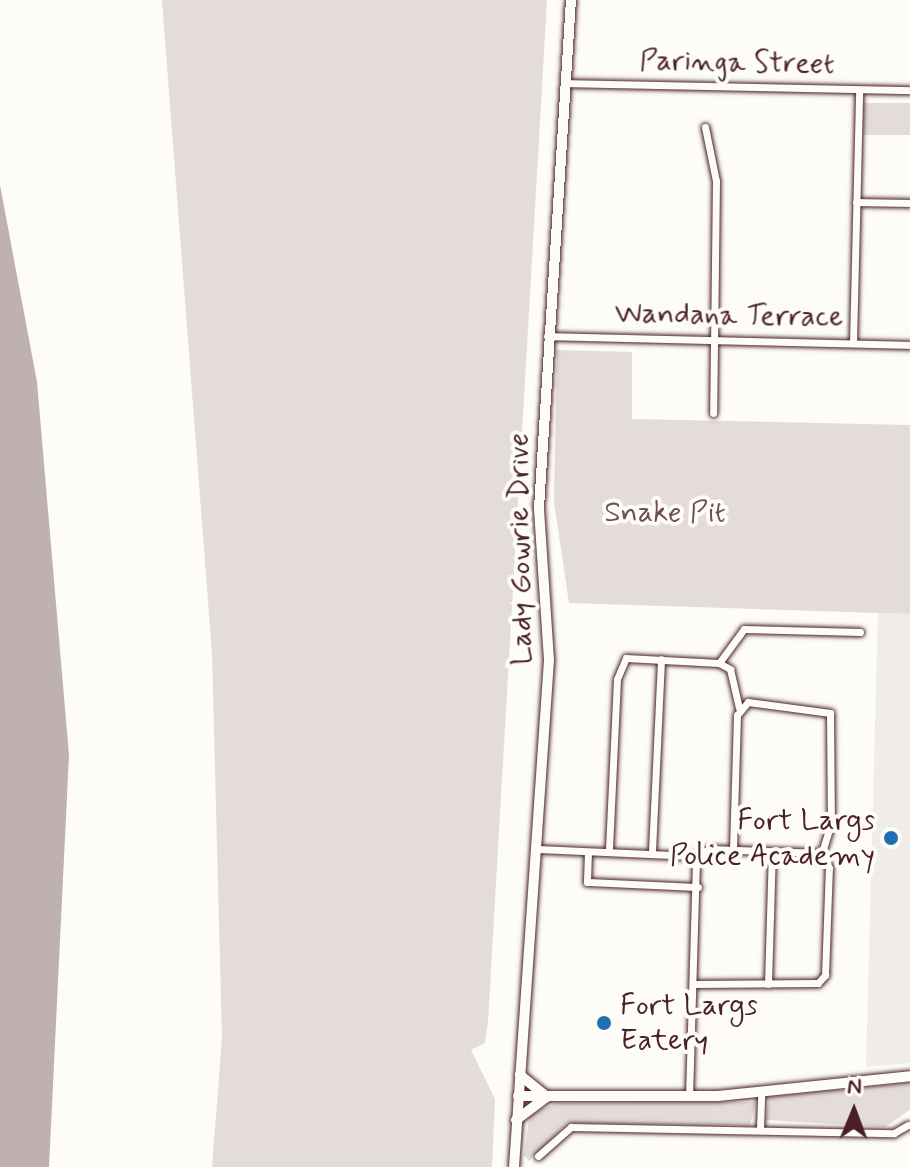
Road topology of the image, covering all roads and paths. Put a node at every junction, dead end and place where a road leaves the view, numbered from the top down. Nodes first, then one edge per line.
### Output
1 (571, 0) edge
2 (564, 83) junction
3 (859, 90) junction
4 (910, 90) edge
5 (705, 127) dead end
6 (856, 202) junction
7 (910, 203) edge
8 (547, 336) junction
9 (714, 340) junction
10 (853, 343) junction
11 (910, 345) edge
12 (713, 413) dead end
13 (860, 632) dead end
14 (661, 659) junction
15 (719, 663) junction
16 (739, 708) junction
17 (536, 849) junction
18 (609, 849) junction
19 (733, 850) junction
20 (652, 851) junction
21 (588, 852) junction
22 (772, 852) junction
23 (822, 853) junction
24 (696, 856) junction
25 (698, 887) junction
26 (694, 984) junction
27 (768, 984) junction
28 (520, 1075) junction
29 (910, 1076) edge
30 (761, 1091) junction
31 (518, 1096) junction
32 (547, 1097) junction
33 (689, 1097) junction
34 (516, 1120) junction
35 (908, 1125) dead end
36 (760, 1129) junction
37 (538, 1156) dead end
38 (514, 1167) edge

1 - 2 main road, Lady Gowrie Drive
2 - 3 street, Paringa Street
2 - 8 main road, Lady Gowrie Drive
3 - 4 street, Paringa Street
3 - 6 street
5 - 9 street
6 - 7 street
6 - 10 street
8 - 9 street, Wandana Terrace
8 - 17 main road, Lady Gowrie Drive
9 - 10 street, Wandana Terrace
9 - 12 street
10 - 11 street, Wandana Terrace
13 - 15 street
14 - 15 street
14 - 18 street
14 - 20 street
15 - 16 street
16 - 19 street
16 - 23 street
17 - 21 street
17 - 28 main road, Lady Gowrie Drive
18 - 20 street
18 - 21 street
19 - 22 street
19 - 24 street
20 - 24 street
21 - 25 street
22 - 23 street
22 - 27 street
23 - 27 street
24 - 25 street
25 - 26 street
26 - 27 street
26 - 33 street
28 - 31 main road, Lady Gowrie Drive
28 - 32 main road
29 - 30 main road
30 - 33 main road
30 - 36 street
31 - 32 main road
31 - 34 main road, Lady Gowrie Drive
32 - 33 main road
32 - 34 main road
34 - 38 main road, Lady Gowrie Drive
35 - 36 street
36 - 37 street

